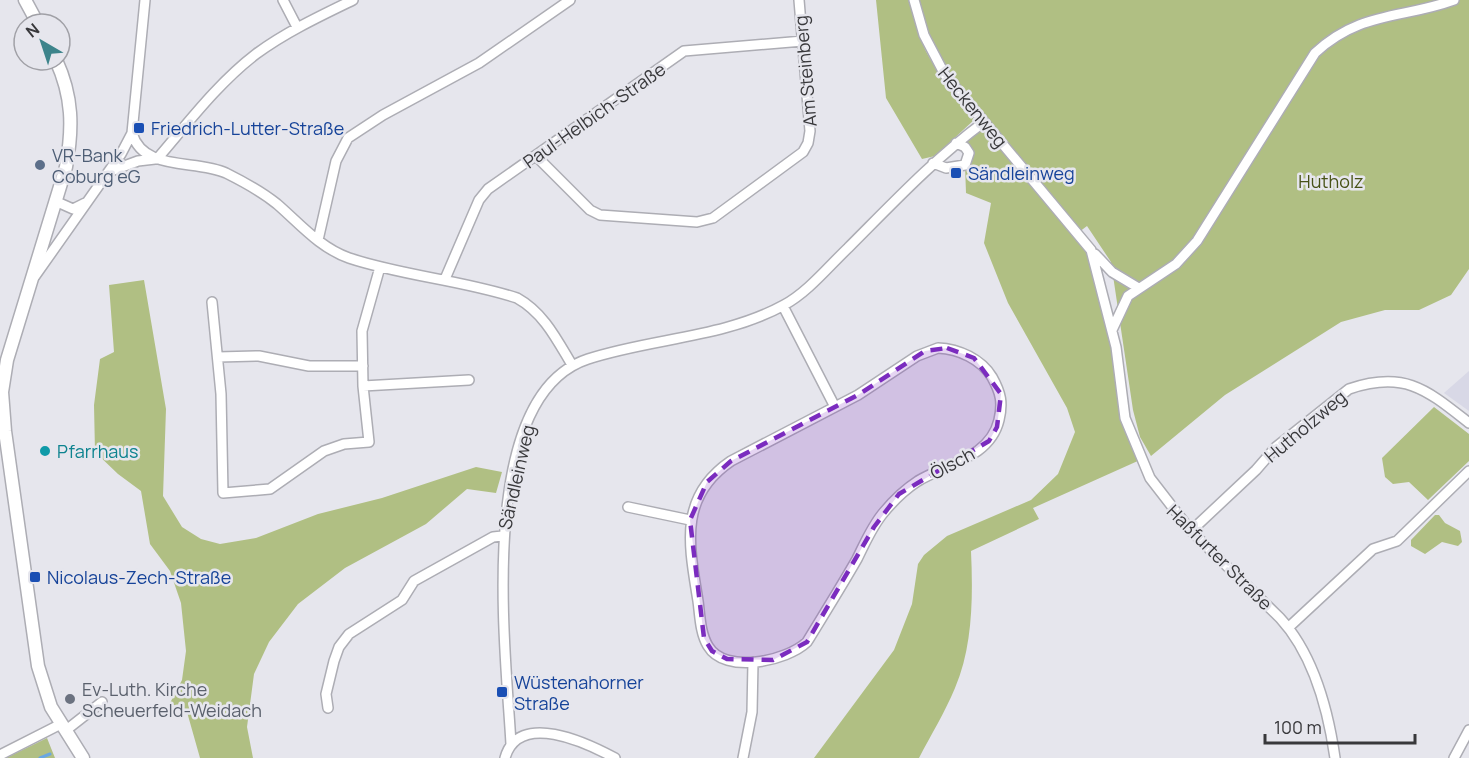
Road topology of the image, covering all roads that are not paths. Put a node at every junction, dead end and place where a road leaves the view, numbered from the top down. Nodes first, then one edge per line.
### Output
1 (145, 0) edge
2 (284, 0) edge
3 (353, 0) edge
4 (570, 0) edge
5 (799, 0) edge
6 (914, 0) edge
7 (1455, 0) edge
8 (297, 27) junction
9 (803, 40) junction
10 (61, 72) edge
11 (984, 122) junction
12 (132, 134) junction
13 (956, 143) junction
14 (536, 156) junction
15 (157, 159) junction
16 (933, 163) junction
17 (108, 172) junction
18 (88, 200) junction
19 (55, 201) junction
20 (318, 240) junction
21 (1091, 250) junction
22 (380, 267) junction
23 (445, 279) junction
24 (30, 284) junction
25 (1137, 287) junction
26 (212, 302) dead end
27 (783, 306) junction
28 (1112, 330) junction
29 (218, 357) junction
30 (572, 365) junction
31 (363, 366) junction
32 (2, 375) edge
33 (469, 380) dead end
34 (363, 386) junction
35 (835, 407) junction
36 (1469, 423) edge
37 (1469, 471) edge
38 (628, 507) dead end
39 (690, 520) junction
40 (1191, 531) junction
41 (502, 536) junction
42 (1289, 627) junction
43 (753, 662) junction
44 (102, 702) dead end
45 (328, 708) dead end
46 (63, 727) junction
47 (1469, 730) edge
48 (511, 744) junction
49 (0, 755) edge
50 (83, 758) edge
51 (505, 758) edge
52 (615, 758) edge
53 (743, 758) edge
54 (1335, 758) edge
55 (1454, 758) edge

1 - 12 street
2 - 8 street
3 - 8 street
4 - 20 street
5 - 9 street, Am Steinberg
6 - 11 street, Heckenweg
7 - 25 street
8 - 15 street
9 - 14 street, Paul-Helbich-Straße
9 - 14 street, Am Steinberg
10 - 19 street
11 - 13 street, Sändleinweg
11 - 21 street, Heckenweg
12 - 15 street
12 - 17 street
13 - 16 street, Sändleinweg
13 - 16 street
14 - 23 street, Paul-Helbich-Straße
15 - 17 street
15 - 20 street
16 - 27 street, Sändleinweg
17 - 18 street
18 - 19 street
18 - 24 street
19 - 24 street
20 - 22 street
21 - 25 street
21 - 28 street, Heckenweg
22 - 23 street
22 - 31 street
23 - 30 street
24 - 32 street
25 - 28 street
26 - 29 street
27 - 30 street, Sändleinweg
27 - 35 street
28 - 40 street, Haßfurter Straße
29 - 31 street
29 - 34 street
30 - 41 street, Sändleinweg
31 - 34 street
32 - 46 street
33 - 34 street
35 - 39 street, Ölsch
35 - 43 street, Ölsch
36 - 40 street, Hutholzweg
37 - 42 street
38 - 39 street
39 - 43 street, Ölsch
40 - 42 street, Haßfurter Straße
41 - 45 street
41 - 48 street, Sändleinweg
42 - 54 street, Haßfurter Straße
43 - 53 street
44 - 46 street
46 - 49 street
46 - 50 street
47 - 55 street
48 - 51 street
48 - 52 street

